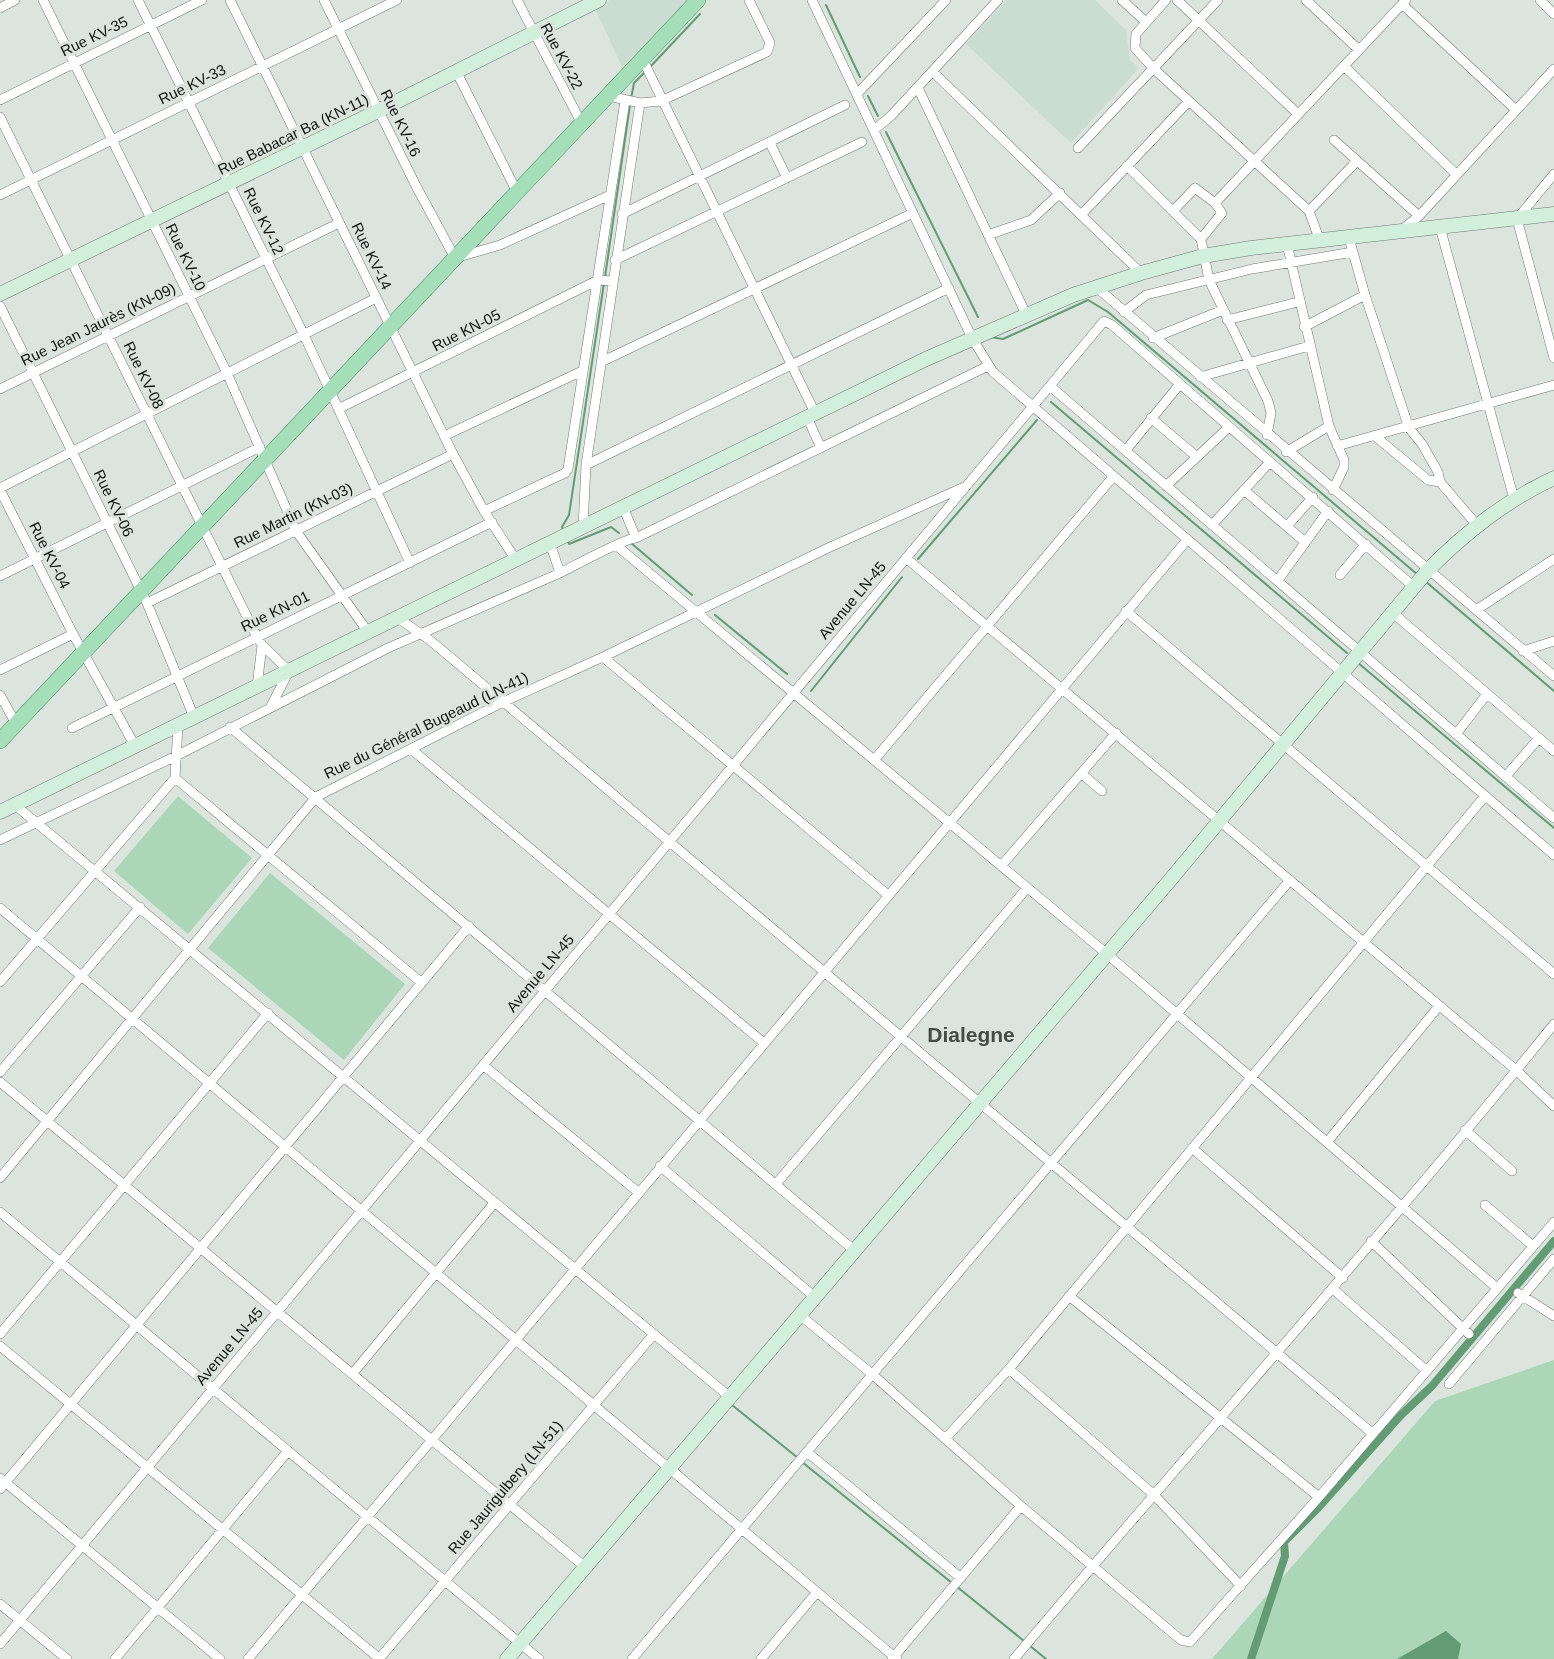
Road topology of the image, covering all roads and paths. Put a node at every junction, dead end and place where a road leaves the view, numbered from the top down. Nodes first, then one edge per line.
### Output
1 (15, 0) edge
2 (43, 0) edge
3 (138, 0) edge
4 (202, 0) edge
5 (230, 0) edge
6 (324, 0) edge
7 (397, 0) edge
8 (517, 0) edge
9 (599, 0) edge
10 (698, 0) edge
11 (749, 0) edge
12 (825, 0) edge
13 (946, 0) edge
14 (998, 0) edge
15 (1122, 0) edge
16 (1166, 0) edge
17 (1177, 0) edge
18 (1218, 0) edge
19 (1306, 0) edge
20 (1540, 0) edge
21 (1404, 2) edge
22 (814, 3) edge
23 (0, 8) edge
24 (1554, 14) edge
25 (1199, 20) junction
26 (1146, 22) junction
27 (150, 25) junction
28 (338, 29) junction
29 (532, 33) junction
30 (1359, 50) junction
31 (74, 63) junction
32 (645, 65) junction
33 (262, 66) junction
34 (1344, 66) junction
35 (1154, 69) junction
36 (1554, 69) edge
37 (456, 71) junction
38 (933, 72) junction
39 (918, 88) junction
40 (857, 94) junction
41 (609, 96) junction
42 (0, 100) edge
43 (661, 101) junction
44 (1189, 101) junction
45 (189, 102) junction
46 (633, 102) junction
47 (845, 105) dead end
48 (1516, 110) junction
49 (378, 111) junction
50 (1298, 114) junction
51 (0, 117) edge
52 (582, 124) junction
53 (874, 130) junction
54 (112, 140) junction
55 (1334, 140) dead end
56 (862, 142) dead end
57 (770, 143) junction
58 (302, 148) junction
59 (1078, 148) dead end
60 (1254, 162) junction
61 (1356, 162) junction
62 (1128, 166) junction
63 (1456, 174) junction
64 (1554, 174) edge
65 (699, 177) junction
66 (786, 178) junction
67 (31, 179) junction
68 (229, 184) junction
69 (518, 192) junction
70 (1060, 193) junction
71 (0, 195) edge
72 (610, 195) junction
73 (1215, 203) junction
74 (1173, 211) junction
75 (1309, 211) junction
76 (716, 212) junction
77 (913, 213) junction
78 (622, 214) junction
79 (1082, 214) junction
80 (1554, 214) edge
81 (1419, 216) junction
82 (1517, 219) junction
83 (151, 220) junction
84 (339, 223) junction
85 (1440, 227) junction
86 (1398, 232) junction
87 (988, 235) junction
88 (1349, 238) junction
89 (1201, 239) junction
90 (1320, 241) junction
91 (1287, 244) junction
92 (1353, 252) junction
93 (1203, 256) junction
94 (455, 258) junction
95 (266, 259) junction
96 (70, 260) junction
97 (615, 260) junction
98 (1290, 262) junction
99 (1141, 273) junction
100 (605, 280) junction
101 (1209, 280) junction
102 (1096, 287) junction
103 (949, 288) junction
104 (754, 290) junction
105 (0, 294) edge
106 (1365, 295) junction
107 (189, 296) junction
108 (376, 298) junction
109 (1299, 302) junction
110 (0, 306) edge
111 (601, 306) junction
112 (1223, 310) junction
113 (1124, 312) junction
114 (1026, 314) junction
115 (1227, 320) junction
116 (391, 326) junction
117 (1304, 327) junction
118 (304, 334) junction
119 (108, 336) junction
120 (972, 338) junction
121 (1153, 338) junction
122 (1309, 346) junction
123 (1554, 358) edge
124 (601, 362) junction
125 (1251, 362) junction
126 (791, 364) junction
127 (988, 366) junction
128 (582, 371) junction
129 (33, 373) junction
130 (227, 373) junction
131 (414, 373) junction
132 (1200, 377) junction
133 (1180, 384) junction
134 (1554, 385) edge
135 (1050, 386) junction
136 (0, 389) edge
137 (329, 391) junction
138 (1487, 403) junction
139 (1032, 408) junction
140 (338, 409) junction
141 (146, 414) junction
142 (811, 415) junction
143 (1152, 418) junction
144 (1329, 426) junction
145 (1229, 427) junction
146 (1409, 428) junction
147 (1267, 435) junction
148 (444, 436) junction
149 (1376, 437) junction
150 (1337, 446) junction
151 (821, 448) junction
152 (1126, 450) junction
153 (72, 452) junction
154 (1286, 452) junction
155 (263, 453) junction
156 (453, 454) junction
157 (1197, 457) junction
158 (1270, 462) junction
159 (586, 465) junction
160 (1113, 477) junction
161 (1554, 478) edge
162 (1440, 482) junction
163 (181, 486) junction
164 (966, 486) junction
165 (1167, 486) junction
166 (0, 489) edge
167 (1244, 490) junction
168 (1333, 490) junction
169 (375, 492) junction
170 (1313, 497) junction
171 (1514, 499) junction
172 (623, 507) junction
173 (484, 511) junction
174 (1328, 511) junction
175 (492, 522) junction
176 (107, 523) junction
177 (1476, 524) junction
178 (1212, 525) junction
179 (1287, 526) junction
180 (583, 527) junction
181 (201, 529) junction
182 (296, 531) junction
183 (636, 537) junction
184 (561, 538) junction
185 (1187, 540) junction
186 (1305, 542) junction
187 (1366, 544) junction
188 (617, 546) junction
189 (906, 558) junction
190 (35, 559) junction
191 (1554, 559) edge
192 (516, 560) junction
193 (410, 562) junction
194 (221, 567) junction
195 (560, 573) junction
196 (1340, 575) dead end
197 (0, 576) edge
198 (1421, 578) junction
199 (1278, 580) junction
200 (340, 596) junction
201 (144, 598) junction
202 (697, 610) junction
203 (1476, 610) junction
204 (1126, 611) junction
205 (1393, 613) junction
206 (398, 618) junction
207 (987, 626) junction
208 (368, 632) junction
209 (73, 634) junction
210 (422, 634) junction
211 (259, 641) junction
212 (1554, 641) edge
213 (1360, 651) junction
214 (1523, 651) junction
215 (83, 652) junction
216 (603, 657) junction
217 (0, 670) edge
218 (289, 671) junction
219 (1342, 673) junction
220 (1554, 676) edge
221 (175, 677) junction
222 (257, 687) junction
223 (1061, 688) junction
224 (794, 692) junction
225 (1487, 694) junction
226 (0, 695) edge
227 (503, 702) junction
228 (112, 708) junction
229 (270, 708) junction
230 (194, 717) junction
231 (16, 724) junction
232 (178, 725) junction
233 (230, 727) junction
234 (72, 728) dead end
235 (1116, 733) junction
236 (1457, 733) junction
237 (1539, 738) junction
238 (0, 741) edge
239 (1282, 745) junction
240 (135, 746) junction
241 (411, 749) junction
242 (1554, 751) edge
243 (176, 756) junction
244 (875, 759) junction
245 (733, 766) junction
246 (1082, 774) junction
247 (1506, 776) junction
248 (175, 778) junction
249 (1102, 791) dead end
250 (1485, 796) junction
251 (316, 797) junction
252 (15, 804) junction
253 (0, 812) edge
254 (1554, 818) edge
255 (1220, 819) junction
256 (37, 822) junction
257 (949, 822) junction
258 (0, 840) edge
259 (669, 842) junction
260 (268, 855) junction
261 (1554, 855) edge
262 (1001, 866) junction
263 (1427, 866) junction
264 (96, 871) junction
265 (1290, 880) junction
266 (1027, 888) junction
267 (888, 895) junction
268 (140, 907) junction
269 (0, 908) edge
270 (608, 916) junction
271 (469, 926) junction
272 (37, 939) junction
273 (1364, 942) junction
274 (190, 949) junction
275 (1107, 954) junction
276 (824, 972) junction
277 (1554, 974) edge
278 (81, 976) junction
279 (0, 982) edge
280 (422, 983) junction
281 (545, 990) junction
282 (1439, 1006) junction
283 (268, 1013) junction
284 (1177, 1014) junction
285 (132, 1019) junction
286 (1554, 1024) edge
287 (901, 1037) junction
288 (764, 1043) junction
289 (483, 1065) junction
290 (1516, 1070) junction
291 (0, 1072) edge
292 (343, 1076) junction
293 (1252, 1077) junction
294 (0, 1082) edge
295 (209, 1083) junction
296 (980, 1104) junction
297 (1554, 1106) edge
298 (699, 1120) junction
299 (47, 1121) junction
300 (1465, 1130) junction
301 (420, 1140) junction
302 (1328, 1140) junction
303 (285, 1146) junction
304 (1192, 1148) junction
305 (1051, 1163) junction
306 (660, 1166) junction
307 (1512, 1171) dead end
308 (0, 1178) edge
309 (776, 1184) junction
310 (124, 1185) junction
311 (638, 1192) junction
312 (495, 1202) junction
313 (1485, 1205) dead end
314 (1404, 1206) junction
315 (362, 1210) junction
316 (0, 1212) edge
317 (1554, 1222) edge
318 (1127, 1227) junction
319 (1371, 1241) junction
320 (1533, 1246) junction
321 (200, 1248) junction
322 (855, 1251) junction
323 (1554, 1260) edge
324 (60, 1262) junction
325 (577, 1270) junction
326 (436, 1273) junction
327 (1343, 1278) junction
328 (1502, 1285) junction
329 (1333, 1289) junction
330 (1521, 1294) junction
331 (1070, 1296) junction
332 (816, 1298) junction
333 (277, 1312) junction
334 (801, 1316) junction
335 (1554, 1316) edge
336 (136, 1325) junction
337 (1466, 1331) junction
338 (0, 1334) edge
339 (654, 1334) junction
340 (517, 1341) junction
341 (0, 1346) edge
342 (1275, 1352) junction
343 (1009, 1369) junction
344 (1427, 1371) junction
345 (353, 1373) junction
346 (872, 1374) junction
347 (1449, 1384) dead end
348 (213, 1389) junction
349 (731, 1398) junction
350 (70, 1404) junction
351 (594, 1405) junction
352 (1218, 1418) junction
353 (1372, 1433) junction
354 (945, 1439) junction
355 (433, 1441) junction
356 (288, 1451) junction
357 (807, 1452) junction
358 (147, 1467) junction
359 (669, 1468) junction
360 (2, 1483) edge
361 (1153, 1494) junction
362 (1319, 1497) junction
363 (510, 1504) junction
364 (1021, 1506) junction
365 (368, 1517) junction
366 (742, 1529) junction
367 (223, 1530) junction
368 (82, 1546) junction
369 (1093, 1566) junction
370 (585, 1567) junction
371 (961, 1578) junction
372 (445, 1581) junction
373 (1241, 1586) junction
374 (817, 1592) junction
375 (302, 1595) junction
376 (0, 1604) edge
377 (158, 1608) junction
378 (19, 1620) junction
379 (0, 1644) edge
380 (520, 1644) junction
381 (895, 1658) edge
382 (67, 1659) edge
383 (115, 1659) edge
384 (220, 1659) edge
385 (248, 1659) edge
386 (379, 1659) edge
387 (507, 1659) edge
388 (539, 1659) edge
389 (632, 1659) edge
390 (761, 1659) edge
391 (1014, 1659) edge

1 - 23 street
2 - 31 street, Rue KV-10
3 - 27 street, Rue KV-12
4 - 27 street, Rue KV-35
5 - 33 street, Rue KV-14
6 - 28 street, Rue KV-16
7 - 28 street, Rue KV-33
8 - 29 street, Rue KV-22
9 - 29 street, Rue Babacar Ba (KN-11)
10 - 32 main road
11 - 43 street
12 - 22 street
13 - 40 street
14 - 38 street
15 - 26 street
16 - 26 street
17 - 25 street
18 - 25 street
19 - 30 street
20 - 24 street
21 - 30 street
21 - 48 street
22 - 40 street
25 - 35 street
25 - 50 street
26 - 35 street
27 - 31 street, Rue KV-35
27 - 45 street, Rue KV-12
28 - 33 street, Rue KV-33
28 - 49 street, Rue KV-16
29 - 37 street, Rue Babacar Ba (KN-11)
29 - 52 street, Rue KV-22
30 - 34 street
31 - 42 street, Rue KV-35
31 - 54 street, Rue KV-10
32 - 41 main road
32 - 43 street
33 - 45 street, Rue KV-33
33 - 58 street, Rue KV-14
34 - 50 street
34 - 63 street
35 - 44 street
35 - 59 street
36 - 48 street
37 - 49 street, Rue Babacar Ba (KN-11)
37 - 69 street
38 - 39 street
38 - 70 street
39 - 53 street
39 - 87 street
40 - 53 street
41 - 46 street
41 - 52 main road
43 - 46 street
43 - 65 street
44 - 60 street
44 - 62 street
45 - 54 street, Rue KV-33
45 - 68 street, Rue KV-12
46 - 72 street
46 - 78 street
47 - 57 street
48 - 63 street
49 - 58 street, Rue Babacar Ba (KN-11)
49 - 94 street, Rue KV-16
50 - 60 street
51 - 67 street, Rue KV-08
52 - 69 main road
53 - 77 street
54 - 67 street, Rue KV-33
54 - 83 street, Rue KV-10
55 - 61 street
56 - 66 street
57 - 65 street
57 - 66 street
58 - 68 street, Rue Babacar Ba (KN-11)
58 - 84 street, Rue KV-14
60 - 73 street
60 - 75 street
61 - 75 street
61 - 81 street
62 - 74 street
62 - 79 street
63 - 81 street
64 - 82 street
65 - 76 street
65 - 78 street
66 - 76 street
67 - 71 street, Rue KV-33
67 - 96 street, Rue KV-08
68 - 83 street, Rue Babacar Ba (KN-11)
68 - 95 street, Rue KV-12
69 - 94 main road
70 - 79 street
70 - 87 street
72 - 94 street
72 - 100 street
73 - 74 street
73 - 89 street
74 - 89 street
75 - 90 street
76 - 97 street
76 - 104 street
77 - 103 street
77 - 104 street
78 - 97 street
79 - 99 street
80 - 82 street
81 - 86 street
82 - 85 street
82 - 123 street
83 - 96 street, Rue Babacar Ba (KN-11)
83 - 107 street, Rue KV-10
84 - 95 street, Rue Jean Jaurès (KN-09)
84 - 108 street, Rue KV-14
85 - 86 street
85 - 138 street
86 - 88 street
87 - 114 street
88 - 90 street
88 - 92 street
89 - 93 street
90 - 91 street
91 - 93 street
91 - 98 street
92 - 98 street
92 - 106 street
93 - 99 street
93 - 101 street
94 - 116 main road
95 - 107 street, Rue Jean Jaurès (KN-09)
95 - 118 street, Rue KV-12
96 - 105 street, Rue Babacar Ba (KN-11)
96 - 119 street, Rue KV-08
97 - 100 street
98 - 101 street
98 - 109 street
99 - 102 street
100 - 111 street
100 - 111 street
100 - 131 street, Rue KN-05
101 - 112 street
101 - 113 street
102 - 113 street
102 - 114 street
103 - 120 street
103 - 126 street
104 - 124 street
104 - 126 street
106 - 117 street
106 - 146 street
107 - 119 street, Rue Jean Jaurès (KN-09)
107 - 130 street, Rue KV-10
108 - 116 street, Rue KV-14
108 - 118 street
109 - 115 street
109 - 117 street
110 - 129 street, Rue KV-06
111 - 124 street
111 - 128 street
112 - 115 street
112 - 121 street
113 - 121 street
114 - 120 street
115 - 125 street
116 - 131 street, Rue KV-14
116 - 137 main road
117 - 122 street
118 - 130 street
118 - 137 street, Rue KV-12
119 - 129 street, Rue Jean Jaurès (KN-09)
119 - 141 street, Rue KV-08
120 - 127 street
120 - 142 street
121 - 132 street
122 - 125 street
122 - 144 street
124 - 159 street
125 - 132 street
125 - 147 street
126 - 142 street
126 - 159 street
127 - 139 street
127 - 151 street
128 - 148 street
128 - 173 street
129 - 136 street, Rue Jean Jaurès (KN-09)
129 - 153 street, Rue KV-06
130 - 141 street
130 - 155 street, Rue KV-10
131 - 140 street, Rue KN-05
131 - 148 street, Rue KV-14
132 - 147 street
133 - 135 street, Avenue LN-45
133 - 143 street
133 - 145 street
134 - 138 street
135 - 139 street, Avenue LN-45
135 - 152 street
137 - 140 street, Rue KV-12
137 - 155 main road
138 - 146 street
138 - 171 street
139 - 160 street
139 - 164 street, Avenue LN-45
140 - 169 street, Rue KV-12
141 - 153 street
141 - 163 street, Rue KV-08
142 - 151 street
142 - 172 street
143 - 152 street
143 - 157 street
144 - 150 street
144 - 154 street
145 - 157 street
145 - 158 street
146 - 149 street
146 - 162 street
147 - 154 street
148 - 156 street, Rue KV-14
149 - 150 street
149 - 162 street
150 - 168 street
151 - 183 street
152 - 165 street
153 - 166 street
153 - 176 street, Rue KV-06
154 - 168 street
155 - 163 street
155 - 181 main road
155 - 182 street, Rue KV-10
156 - 169 street, Rue Martin (KN-03)
156 - 173 street, Rue KV-14
157 - 165 street
158 - 167 street
158 - 170 street
159 - 180 street
160 - 185 street
160 - 207 street
161 - 171 street
162 - 177 street
163 - 176 street
163 - 181 street, Rue KV-08
164 - 189 street, Avenue LN-45
164 - 202 street, Rue du Général Bugeaud (LN-41)
165 - 178 street
166 - 190 street, Rue KV-04
167 - 178 street
167 - 179 street
168 - 198 street
169 - 182 street, Rue Martin (KN-03)
169 - 193 street, Rue KV-12
170 - 174 street
170 - 179 street
171 - 177 street
172 - 180 street
172 - 183 street
173 - 175 street, Rue KV-14
174 - 186 street
174 - 187 street
175 - 192 street, Rue KV-14
175 - 193 street, Rue KN-01
176 - 190 street
176 - 201 street, Rue KV-06
177 - 198 street
178 - 199 street
179 - 186 street
180 - 184 street
181 - 194 street, Rue KV-08
181 - 201 main road
182 - 194 street, Rue Martin (KN-03)
182 - 200 street, Rue KV-10
183 - 188 street
184 - 192 street
184 - 195 street
185 - 204 street
185 - 219 street
186 - 199 street
187 - 196 street
187 - 198 street
188 - 195 street
188 - 202 street
189 - 207 street
189 - 224 street, Avenue LN-45
190 - 197 street
190 - 209 street, Rue KV-04
191 - 203 street
192 - 206 street
193 - 200 street, Rue KN-01
194 - 201 street, Rue Martin (KN-03)
194 - 211 street, Rue KV-08
195 - 210 street
198 - 203 street
198 - 205 street
199 - 213 street
200 - 208 street, Rue KV-10
200 - 211 street, Rue KN-01
201 - 215 main road
201 - 221 street, Rue KV-06
202 - 216 street, Rue du Général Bugeaud (LN-41)
202 - 224 street
203 - 214 street
204 - 223 street
204 - 239 street
205 - 213 street
205 - 225 street
206 - 208 street
206 - 210 street
207 - 223 street
207 - 244 street
208 - 218 street
209 - 215 street, Rue KV-04
209 - 217 street
210 - 227 street
210 - 229 street
211 - 218 street, Rue KV-08
211 - 221 street, Rue KN-01
211 - 222 street
212 - 214 street
213 - 219 street
213 - 236 street
214 - 220 street
215 - 228 street, Rue KV-04
215 - 231 main road
216 - 227 street, Rue du Général Bugeaud (LN-41)
216 - 245 street
218 - 222 street
218 - 229 street
219 - 239 street
219 - 250 street
221 - 228 street, Rue KN-01
221 - 230 street, Rue KV-06
222 - 230 street
223 - 235 street
223 - 257 street
224 - 244 street
224 - 245 street, Avenue LN-45
225 - 236 street
225 - 237 street
226 - 231 street
227 - 241 street, Rue du Général Bugeaud (LN-41)
227 - 259 street
228 - 234 street, Rue KN-01
228 - 240 street, Rue KV-04
229 - 233 street
230 - 232 street
231 - 238 main road
232 - 240 street
232 - 243 street
233 - 243 street
233 - 251 street
235 - 246 street
235 - 255 street
236 - 247 street
237 - 242 street
237 - 247 street
239 - 255 street
239 - 263 street
240 - 252 street
241 - 251 street, Rue du Général Bugeaud (LN-41)
241 - 270 street
243 - 248 street
243 - 256 street
244 - 257 street
245 - 259 street, Avenue LN-45
245 - 267 street
246 - 249 street
246 - 262 street
247 - 254 street
248 - 260 street
248 - 264 street
250 - 261 street
250 - 263 street
251 - 260 street, Rue du Général Bugeaud (LN-41)
251 - 271 street
252 - 253 street
252 - 256 street
255 - 265 street
255 - 275 street
256 - 258 street
256 - 264 street
257 - 262 street
257 - 267 street
259 - 270 street, Avenue LN-45
259 - 276 street
260 - 274 street, Rue du Général Bugeaud (LN-41)
260 - 280 street
262 - 266 street
263 - 273 street
263 - 277 street
264 - 268 street
264 - 272 street
265 - 273 street
265 - 284 street
266 - 275 street
266 - 287 street
267 - 276 street
268 - 274 street
268 - 278 street
269 - 272 street
270 - 281 street, Avenue LN-45
270 - 288 street
271 - 280 street
271 - 281 street
272 - 278 street
272 - 279 street
273 - 282 street
273 - 293 street
274 - 283 street
274 - 285 street, Rue du Général Bugeaud (LN-41)
275 - 284 street
275 - 296 street
276 - 287 street
276 - 288 street
278 - 285 street
278 - 291 street
280 - 292 street
281 - 289 street, Avenue LN-45
281 - 298 street
282 - 290 street
282 - 302 street
283 - 292 street
283 - 295 street
284 - 293 street
284 - 305 street
285 - 295 street
285 - 299 street, Rue du Général Bugeaud (LN-41)
286 - 290 street
287 - 296 street
287 - 309 street
288 - 298 street
289 - 301 street, Avenue LN-45
289 - 311 street
290 - 297 street
290 - 300 street
292 - 301 street
292 - 303 street
293 - 302 street
293 - 304 street
294 - 299 street
295 - 303 street
295 - 310 street
296 - 305 street
296 - 322 street
298 - 306 street
298 - 309 street
299 - 308 street, Rue du Général Bugeaud (LN-41)
299 - 310 street
300 - 307 street
300 - 314 street
301 - 312 street
301 - 315 street, Avenue LN-45
302 - 314 street
303 - 315 street
303 - 321 street
304 - 318 street
304 - 327 street
305 - 318 street
305 - 346 street
306 - 311 street
306 - 332 street
309 - 322 street
310 - 321 street
310 - 324 street
311 - 325 street
312 - 325 street
312 - 326 street
313 - 320 street
314 - 319 street
314 - 328 street
315 - 326 street
315 - 333 street, Avenue LN-45
316 - 324 street
317 - 320 street
318 - 331 street
318 - 342 street
319 - 327 street
319 - 337 street
320 - 328 street
321 - 333 street
321 - 336 street
322 - 332 street
323 - 330 street
324 - 336 street
324 - 338 street
325 - 339 street
325 - 340 street
326 - 340 street
326 - 345 street
327 - 329 street
328 - 337 street
329 - 342 street
329 - 344 street
330 - 335 street
330 - 347 street
331 - 343 street
331 - 352 street
332 - 334 street
333 - 345 street
333 - 348 street, Avenue LN-45
334 - 346 street
334 - 349 street
336 - 348 street
336 - 350 street
337 - 344 street
339 - 349 street
339 - 351 street, Rue Jaurigulbery (LN-51)
340 - 351 street
340 - 355 street
341 - 350 street
342 - 352 street
342 - 353 street
343 - 354 street
343 - 361 street
344 - 353 street
345 - 355 street
346 - 354 street
346 - 357 street
348 - 356 street
348 - 358 street, Avenue LN-45
349 - 359 street
350 - 358 street
350 - 360 street
351 - 359 street
351 - 363 street, Rue Jaurigulbery (LN-51)
352 - 361 street
352 - 362 street
353 - 362 street
354 - 364 street
355 - 363 street
355 - 365 street
356 - 365 street
356 - 367 street
357 - 366 street
357 - 371 street
358 - 367 street
358 - 368 street, Avenue LN-45
359 - 366 street
359 - 370 street
360 - 368 street
361 - 369 street
361 - 373 street
362 - 373 street
363 - 370 street
363 - 372 street, Rue Jaurigulbery (LN-51)
364 - 369 street
364 - 371 street
365 - 372 street
365 - 375 street
366 - 374 street
366 - 389 street
367 - 375 street
367 - 377 street
368 - 377 street
368 - 378 street, Avenue LN-45
369 - 373 street
369 - 391 street
370 - 380 street
371 - 381 street
372 - 380 street
372 - 386 street, Rue Jaurigulbery (LN-51)
374 - 381 street
374 - 390 street
375 - 385 street
375 - 386 street
376 - 378 street
377 - 383 street
377 - 384 street
378 - 379 street, Avenue LN-45
378 - 382 street
380 - 387 street
380 - 388 street

